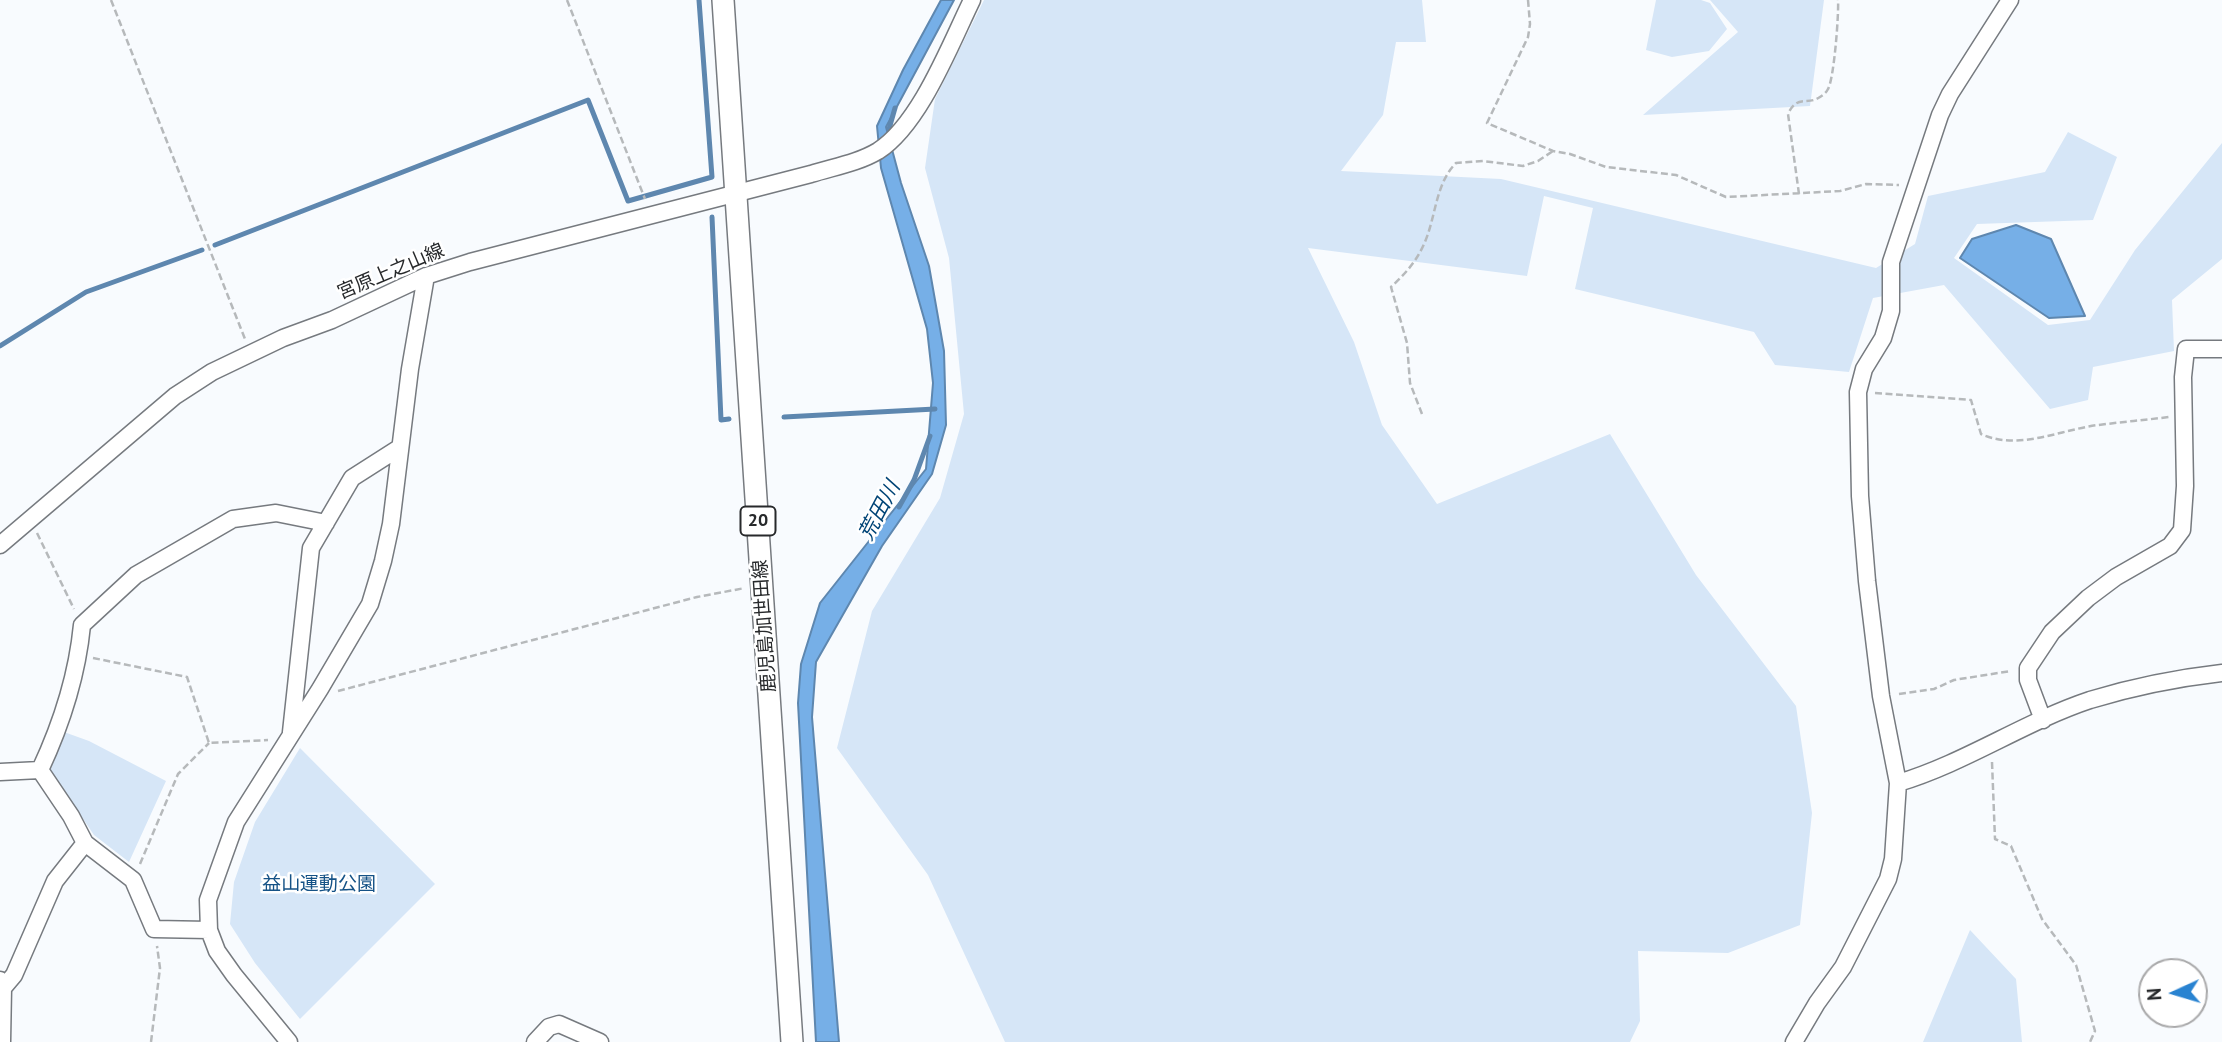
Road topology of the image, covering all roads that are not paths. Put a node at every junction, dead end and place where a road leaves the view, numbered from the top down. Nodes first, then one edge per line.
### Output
1 (723, 0) edge
2 (972, 0) edge
3 (2010, 0) edge
4 (736, 192) junction
5 (426, 276) junction
6 (2222, 349) edge
7 (399, 448) junction
8 (326, 523) junction
9 (0, 545) edge
10 (2222, 673) edge
11 (2043, 720) junction
12 (290, 738) junction
13 (40, 770) junction
14 (0, 772) edge
15 (1898, 783) junction
16 (85, 843) junction
17 (209, 930) junction
18 (2, 984) edge
19 (2, 1042) edge
20 (289, 1042) edge
21 (535, 1042) edge
22 (600, 1042) edge
23 (792, 1042) edge
24 (1794, 1042) edge

1 - 4 main road, 鹿児島加世田線 / 20
2 - 4 street, 宮原上之山線
3 - 15 street
4 - 5 street, 宮原上之山線
4 - 23 main road, 鹿児島加世田線 / 20
5 - 7 street
5 - 9 street, 宮原上之山線
6 - 11 street
7 - 8 street
7 - 12 street
8 - 12 street
8 - 13 street
10 - 11 street
11 - 15 street
12 - 17 street
13 - 14 street
13 - 16 street
15 - 24 street
16 - 17 street
16 - 18 street
17 - 20 street
18 - 19 street
21 - 22 street

